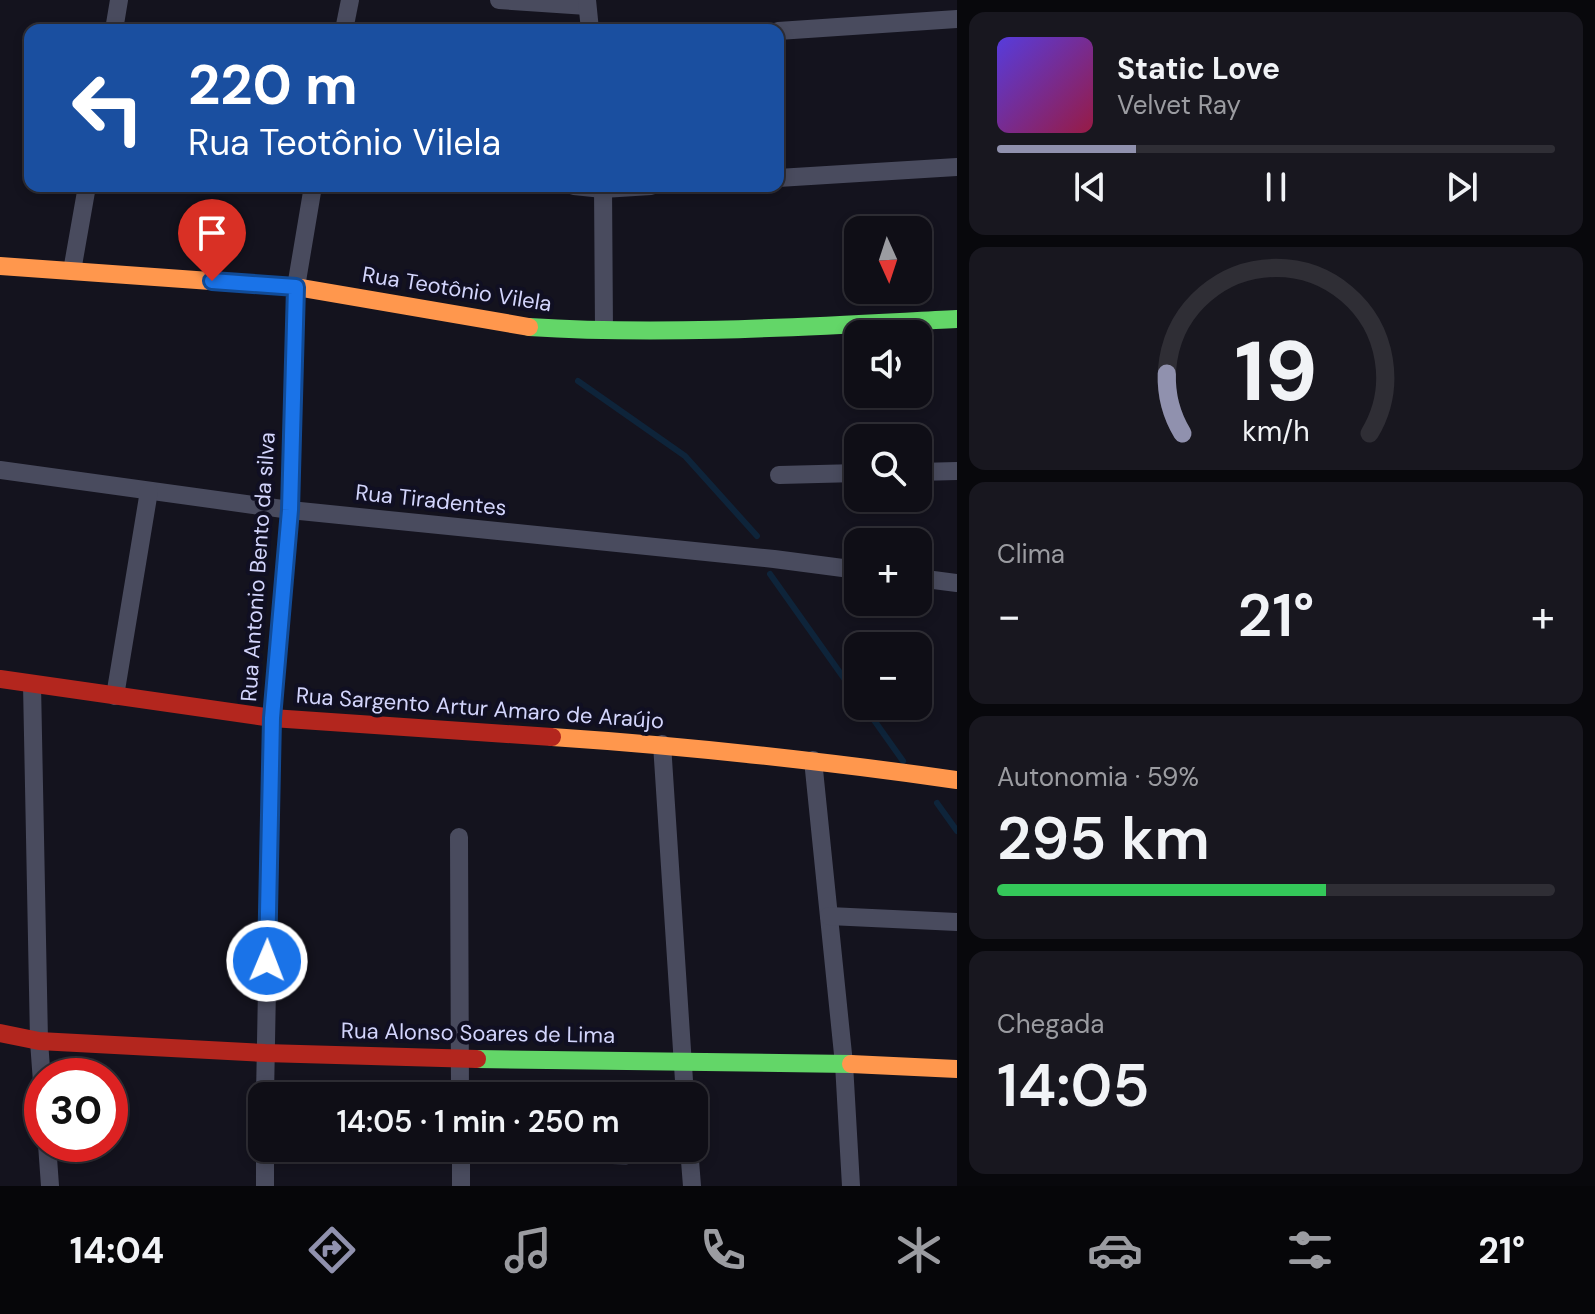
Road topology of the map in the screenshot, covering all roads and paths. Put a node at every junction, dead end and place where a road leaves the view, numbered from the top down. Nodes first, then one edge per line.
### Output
1 (119, 0) edge
2 (350, 0) edge
3 (499, 0) edge
4 (587, 3) edge
5 (957, 19) edge
6 (115, 24) edge
7 (345, 24) edge
8 (589, 24) edge
9 (784, 31) edge
10 (957, 167) edge
11 (784, 178) edge
12 (86, 192) edge
13 (312, 192) edge
14 (603, 192) edge
15 (0, 266) edge
16 (72, 271) junction
17 (296, 287) junction
18 (957, 319) edge
19 (604, 330) junction
20 (0, 470) edge
21 (957, 471) edge
22 (932, 472) edge
23 (844, 473) edge
24 (779, 475) dead end
25 (149, 491) junction
26 (290, 510) junction
27 (844, 568) edge
28 (932, 580) edge
29 (957, 583) edge
30 (0, 679) edge
31 (32, 684) junction
32 (115, 696) junction
33 (272, 718) junction
34 (662, 744) junction
35 (813, 760) junction
36 (957, 780) edge
37 (459, 837) dead end
38 (829, 916) junction
39 (957, 922) edge
40 (0, 1033) edge
41 (39, 1041) junction
42 (265, 1053) junction
43 (40, 1058) edge
44 (459, 1059) junction
45 (682, 1060) junction
46 (844, 1064) junction
47 (957, 1069) edge
48 (265, 1082) edge
49 (460, 1082) edge
50 (684, 1082) edge
51 (48, 1162) edge
52 (265, 1162) edge
53 (461, 1162) edge
54 (690, 1162) edge
55 (50, 1186) edge
56 (265, 1186) edge
57 (461, 1186) edge
58 (692, 1186) edge
59 (851, 1186) edge

1 - 6 street
2 - 7 street
3 - 4 street
4 - 8 street
5 - 9 street
10 - 11 street
12 - 16 street
13 - 17 street, Rua Antonio Bento da silva
14 - 19 street
15 - 16 street, Rua Teotônio Vilela
16 - 17 street, Rua Teotônio Vilela
17 - 19 street, Rua Teotônio Vilela
17 - 26 street, Rua Antonio Bento da silva
18 - 19 street, Rua Teotônio Vilela
20 - 25 street, Rua Tiradentes
21 - 22 street
23 - 24 street
25 - 26 street, Rua Tiradentes
25 - 32 street
26 - 27 street, Rua Tiradentes
26 - 33 street, Rua Antonio Bento da silva
28 - 29 street
30 - 31 street, Rua Sargento Artur Amaro de Araújo
31 - 32 street, Rua Sargento Artur Amaro de Araújo
31 - 41 street
32 - 33 street, Rua Sargento Artur Amaro de Araújo
33 - 34 street, Rua Sargento Artur Amaro de Araújo
33 - 42 street, Rua Antonio Bento da silva
34 - 35 street, Rua Sargento Artur Amaro de Araújo
34 - 45 street
35 - 36 street, Rua Sargento Artur Amaro de Araújo
35 - 38 street
37 - 44 street
38 - 39 street
38 - 46 street
40 - 41 street, Rua Alonso Soares de Lima
41 - 42 street, Rua Alonso Soares de Lima
41 - 43 street
42 - 44 street, Rua Alonso Soares de Lima
42 - 48 street, Rua Antonio Bento da silva
44 - 45 street, Rua Alonso Soares de Lima
44 - 49 street
45 - 46 street, Rua Alonso Soares de Lima
45 - 50 street
46 - 47 street, Rua Alonso Soares de Lima
46 - 59 street
51 - 55 street
52 - 56 street
53 - 57 street
54 - 58 street

